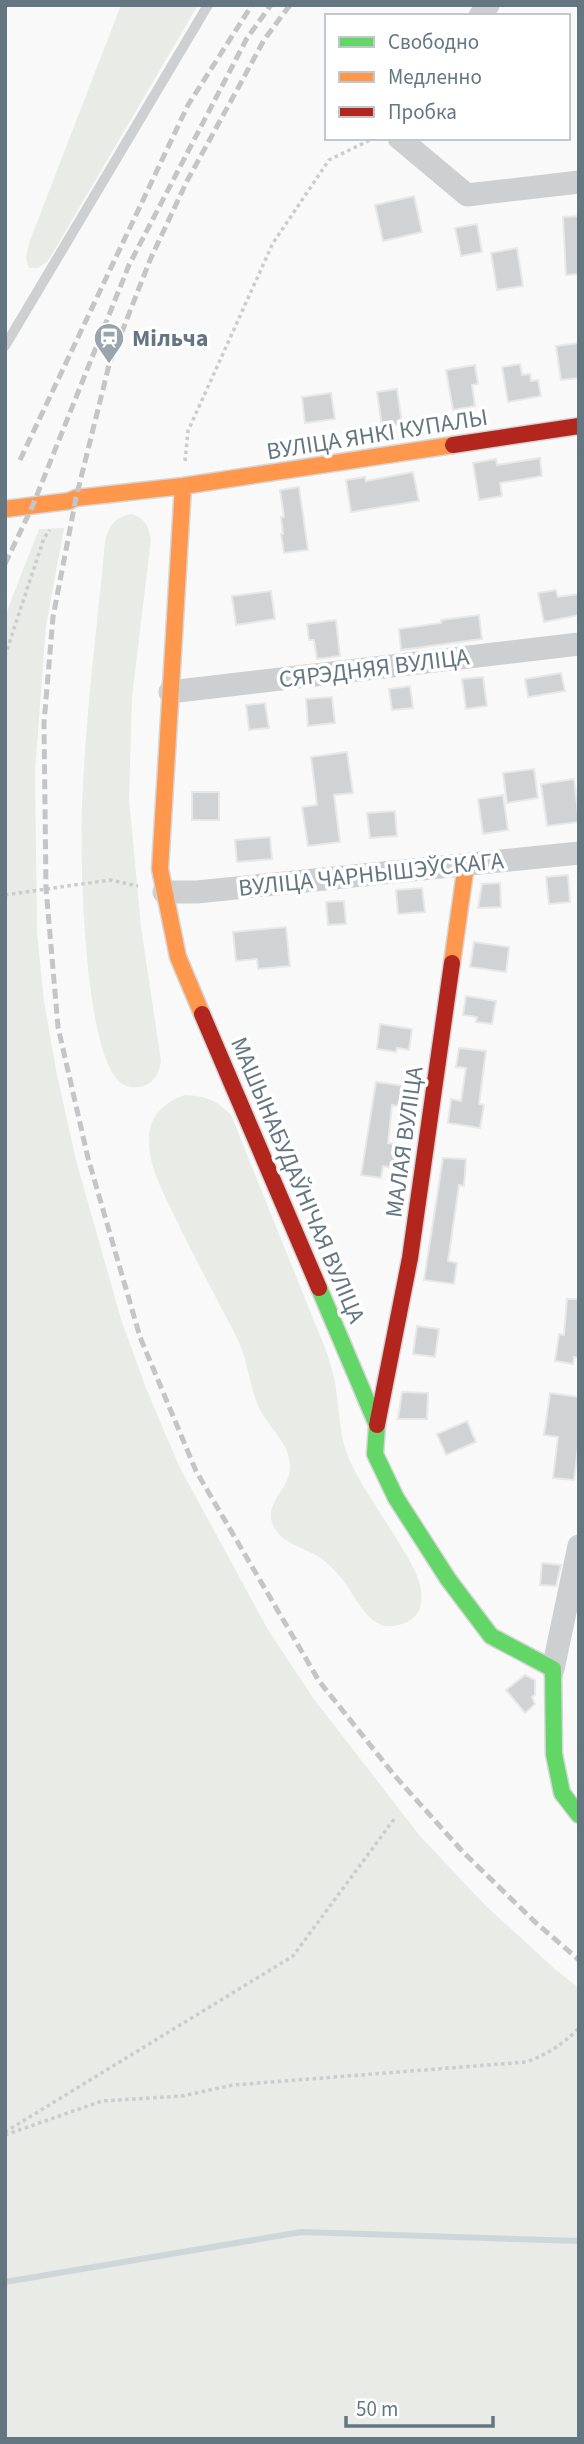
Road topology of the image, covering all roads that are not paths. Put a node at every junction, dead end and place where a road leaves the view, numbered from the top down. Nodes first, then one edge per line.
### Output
1 (208, 5) edge
2 (401, 140) edge
3 (579, 183) edge
4 (5, 346) edge
5 (579, 426) edge
6 (183, 486) junction
7 (5, 509) edge
8 (579, 644) edge
9 (170, 692) junction
10 (579, 853) edge
11 (466, 865) junction
12 (163, 892) junction
13 (377, 1425) junction
14 (579, 1546) edge
15 (554, 1669) junction
16 (579, 1815) edge

1 - 4 lane
2 - 3 street
5 - 6 street, ВУЛІЦА ЯНКІ КУПАЛЫ
6 - 7 street, ВУЛІЦА ЯНКІ КУПАЛЫ
6 - 9 street, МАШЫНАБУДАЎНІЧАЯ ВУЛІЦА
8 - 9 street, СЯРЭДНЯЯ ВУЛІЦА
9 - 12 street, МАШЫНАБУДАЎНІЧАЯ ВУЛІЦА
10 - 11 street, ВУЛІЦА ЧАРНЫШЭЎСКАГА
11 - 12 street, ВУЛІЦА ЧАРНЫШЭЎСКАГА
11 - 13 street, МАЛАЯ ВУЛІЦА
12 - 13 street, МАШЫНАБУДАЎНІЧАЯ ВУЛІЦА
13 - 15 street, МАШЫНАБУДАЎНІЧАЯ ВУЛІЦА
14 - 15 street
15 - 16 street

